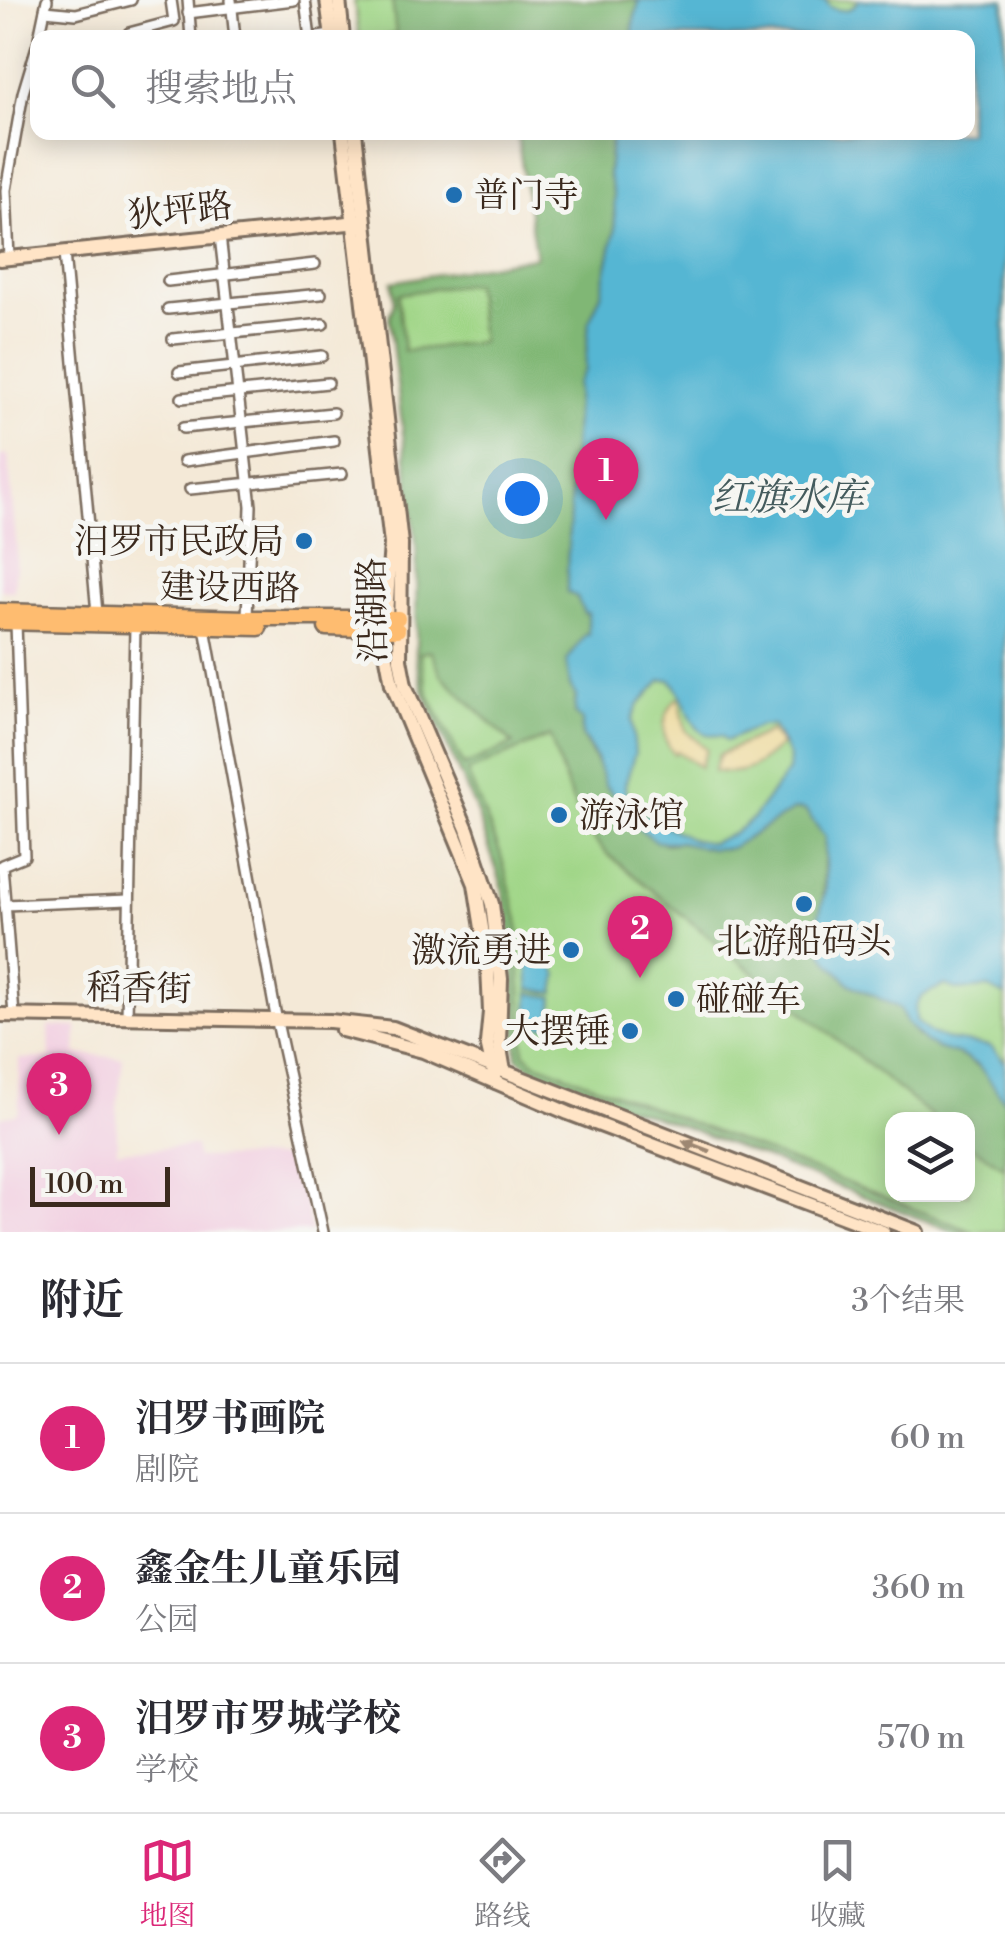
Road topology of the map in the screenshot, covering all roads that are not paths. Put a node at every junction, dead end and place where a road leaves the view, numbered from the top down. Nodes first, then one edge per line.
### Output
1 (131, 0) edge
2 (170, 0) edge
3 (188, 0) edge
4 (294, 0) edge
5 (305, 0) edge
6 (328, 0) edge
7 (339, 0) edge
8 (231, 4) edge
9 (46, 6) edge
10 (188, 13) junction
11 (137, 30) edge
12 (190, 30) edge
13 (234, 30) edge
14 (309, 30) edge
15 (334, 30) edge
16 (337, 30) edge
17 (30, 75) edge
18 (345, 140) edge
19 (355, 140) edge
20 (360, 222) junction
21 (220, 236) junction
22 (64, 253) junction
23 (4, 258) edge
24 (315, 264) dead end
25 (225, 275) junction
26 (168, 281) dead end
27 (321, 294) dead end
28 (228, 304) junction
29 (168, 309) dead end
30 (323, 324) dead end
31 (232, 334) junction
32 (173, 339) dead end
33 (322, 356) dead end
34 (235, 366) junction
35 (178, 372) dead end
36 (328, 382) dead end
37 (238, 392) junction
38 (182, 398) dead end
39 (333, 412) dead end
40 (242, 422) junction
41 (183, 428) dead end
42 (334, 441) dead end
43 (245, 452) junction
44 (184, 461) dead end
45 (342, 474) dead end
46 (249, 484) junction
47 (190, 489) dead end
48 (0, 610) edge
49 (97, 613) junction
50 (247, 618) junction
51 (8, 623) edge
52 (391, 623) junction
53 (135, 627) junction
54 (205, 628) junction
55 (398, 685) junction
56 (128, 900) junction
57 (5, 905) junction
58 (5, 1017) edge
59 (127, 1018) junction
60 (278, 1025) junction
61 (488, 1043) junction
62 (458, 1052) junction
63 (497, 1073) junction
64 (877, 1227) edge
65 (324, 1232) edge
66 (917, 1232) edge

1 - 9 street
2 - 11 street
3 - 10 street
4 - 8 street
5 - 14 street
6 - 15 main road
7 - 16 main road
8 - 10 street
8 - 13 street
10 - 12 street
17 - 23 street
18 - 20 main road, 沿湖路
19 - 20 main road, 沿湖路
20 - 21 main road, 狄坪路
20 - 52 main road, 沿湖路
21 - 22 main road, 狄坪路
21 - 25 street
22 - 23 main road, 狄坪路
22 - 49 street
24 - 25 street
25 - 26 street
25 - 28 street
27 - 28 street
28 - 29 street
28 - 31 street
30 - 31 street
31 - 32 street
31 - 34 street
33 - 34 street
34 - 35 street
34 - 37 street
36 - 37 street
37 - 38 street
37 - 40 street
39 - 40 street
40 - 41 street
40 - 43 street
42 - 43 street
43 - 44 street
43 - 46 street
45 - 46 street
46 - 47 street
46 - 50 street
48 - 49 main road, 建设西路
49 - 50 main road, 建设西路
50 - 52 main road, 建设西路
51 - 53 main road, 建设西路
51 - 57 street
52 - 54 main road, 建设西路
52 - 55 main road, 沿湖路
53 - 54 main road, 建设西路
53 - 56 street
54 - 60 street
55 - 61 main road, 沿湖路
55 - 63 main road, 沿湖路
56 - 57 street
56 - 59 street
57 - 58 street
58 - 59 main road, 稻香街
58 - 60 main road
59 - 60 main road, 稻香街
60 - 62 main road
60 - 63 main road
60 - 65 street
61 - 62 main road
61 - 63 main road, 沿湖路
62 - 63 main road
63 - 64 main road
64 - 66 main road

